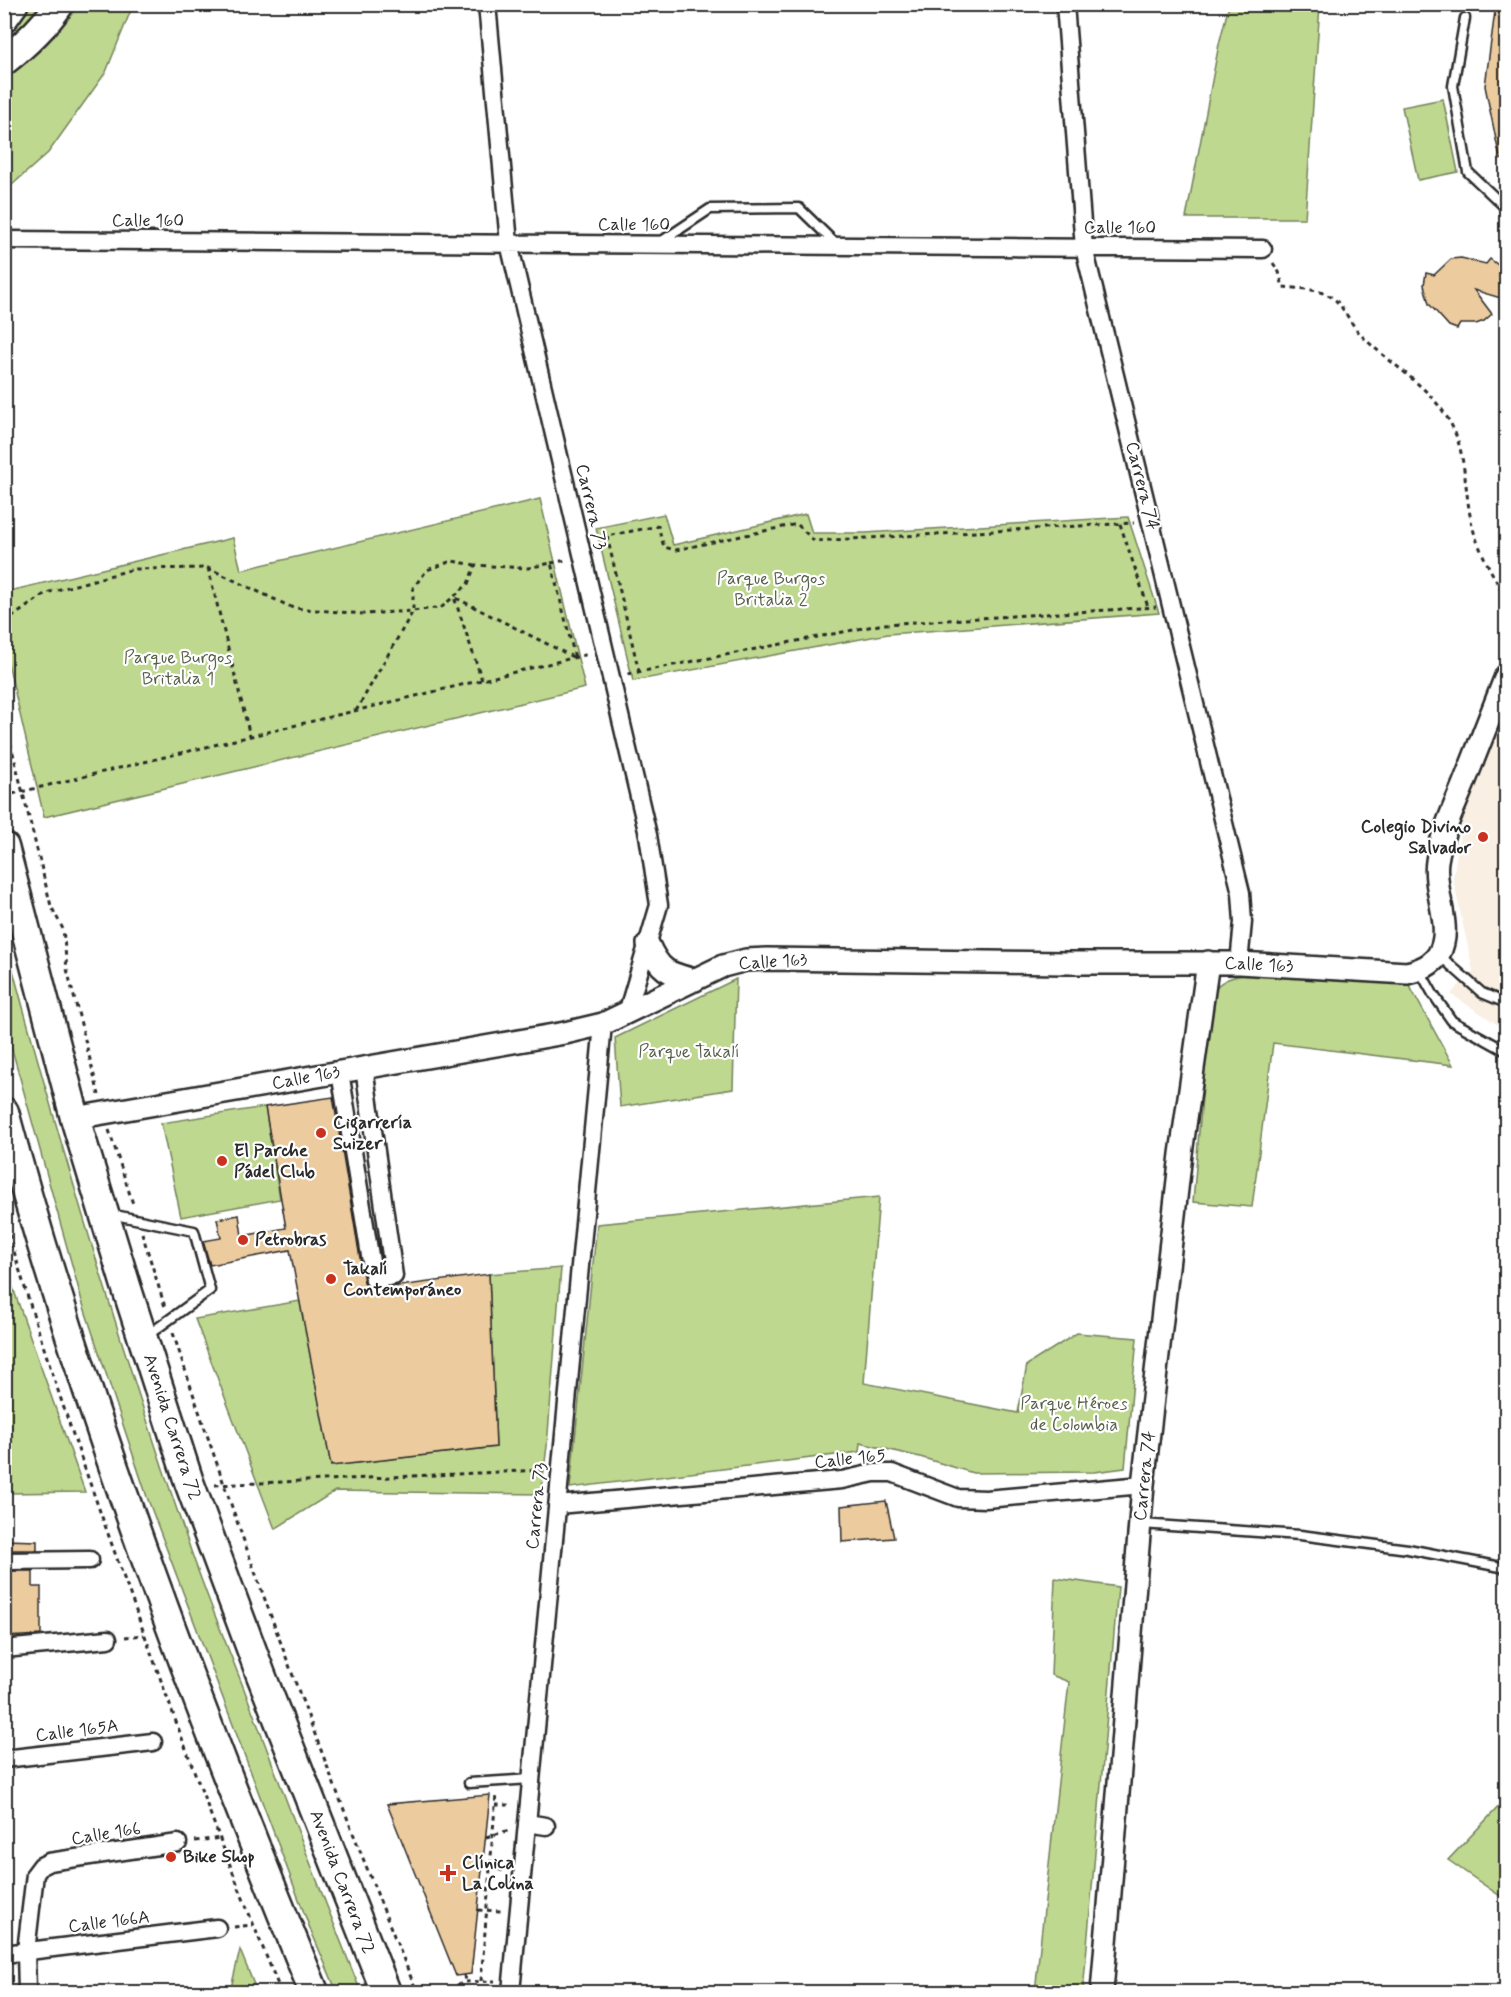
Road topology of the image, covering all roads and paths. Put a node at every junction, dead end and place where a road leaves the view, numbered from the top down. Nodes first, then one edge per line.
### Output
1 (14, 4) edge
2 (60, 4) edge
3 (487, 4) edge
4 (1065, 4) edge
5 (4, 18) edge
6 (1465, 18) dead end
7 (4, 61) edge
8 (1506, 207) edge
9 (4, 240) edge
10 (509, 243) junction
11 (657, 244) junction
12 (837, 246) junction
13 (1084, 248) junction
14 (1263, 249) joint
15 (1151, 522) junction
16 (1120, 524) junction
17 (475, 565) junction
18 (208, 568) junction
19 (454, 597) junction
20 (1506, 599) edge
21 (1171, 606) junction
22 (1148, 607) junction
23 (413, 611) junction
24 (4, 623) edge
25 (605, 651) junction
26 (575, 658) junction
27 (639, 672) junction
28 (1506, 676) edge
29 (611, 677) junction
30 (482, 680) junction
31 (356, 711) junction
32 (4, 717) edge
33 (250, 736) junction
34 (23, 791) junction
35 (4, 796) edge
36 (4, 847) edge
37 (648, 944) junction
38 (1439, 955) junction
39 (1208, 962) junction
40 (1239, 963) junction
41 (1420, 970) junction
42 (695, 980) junction
43 (1506, 1003) edge
44 (627, 1013) junction
45 (603, 1024) junction
46 (1506, 1051) edge
47 (364, 1068) junction
48 (339, 1072) junction
49 (104, 1112) junction
50 (75, 1118) junction
51 (372, 1123) junction
52 (8, 1125) edge
53 (349, 1128) junction
54 (4, 1174) edge
55 (103, 1212) junction
56 (4, 1217) edge
57 (138, 1220) junction
58 (169, 1319) junction
59 (143, 1339) junction
60 (561, 1469) junction
61 (223, 1485) junction
62 (1143, 1485) junction
63 (190, 1486) junction
64 (557, 1506) junction
65 (1140, 1524) junction
66 (90, 1560) dead end
67 (4, 1561) edge
68 (1506, 1568) edge
69 (108, 1639) dead end
70 (4, 1649) edge
71 (153, 1742) dead end
72 (4, 1759) edge
73 (531, 1779) junction
74 (469, 1783) dead end
75 (496, 1794) dead end
76 (495, 1804) junction
77 (517, 1805) dead end
78 (521, 1826) junction
79 (546, 1826) dead end
80 (493, 1835) junction
81 (486, 1837) dead end
82 (220, 1838) junction
83 (178, 1842) joint
84 (490, 1866) junction
85 (510, 1874) dead end
86 (478, 1910) dead end
87 (486, 1910) junction
88 (507, 1911) dead end
89 (217, 1928) dead end
90 (27, 1951) junction
91 (4, 1954) edge
92 (464, 1975) dead end
93 (481, 1981) junction
94 (465, 1982) junction
95 (506, 1986) edge
96 (27, 1992) edge
97 (281, 1992) edge
98 (314, 1992) edge
99 (386, 1992) edge
100 (417, 1992) edge
101 (440, 1992) edge
102 (1102, 1992) edge

1 - 5 main road
2 - 7 main road
3 - 10 street, Carrera 73
4 - 13 street, Carrera 74
6 - 8 lane
9 - 10 street, Calle 160
10 - 11 street, Calle 160
10 - 25 street, Carrera 73
11 - 12 street, Calle 160
11 - 12 lane
12 - 13 street, Calle 160
13 - 14 street, Calle 160
13 - 15 street, Carrera 74
14 - 20 path
15 - 16 path
15 - 21 street, Carrera 74
16 - 22 path
16 - 27 path
17 - 19 path
17 - 23 path
17 - 26 path
18 - 23 path
18 - 24 path
18 - 33 path
19 - 23 path
19 - 26 path
19 - 30 path
21 - 22 path
21 - 40 street, Carrera 74
22 - 27 path
23 - 31 path
25 - 26 path
25 - 29 street, Carrera 73
26 - 30 path
27 - 29 path
28 - 38 street
29 - 37 street, Carrera 73
30 - 31 path
31 - 33 path
32 - 34 path
33 - 34 path
34 - 35 path
34 - 49 path
36 - 50 highway, Avenida Carrera 72
37 - 42 street
37 - 44 street, Carrera 73
38 - 41 street
38 - 43 lane
39 - 40 street, Calle 163
39 - 42 street, Calle 163
39 - 62 street, Carrera 74
40 - 41 street, Calle 163
41 - 46 lane
42 - 44 street, Calle 163
44 - 45 street, Calle 163
45 - 47 street, Calle 163
45 - 60 street, Carrera 73
47 - 48 street, Calle 163
47 - 51 street
48 - 49 street, Calle 163
48 - 53 street
49 - 50 street, Calle 163
49 - 57 path
50 - 55 highway, Avenida Carrera 72
51 - 53 street
51 - 53 street
52 - 54 street
52 - 98 highway
55 - 57 lane
55 - 59 highway, Avenida Carrera 72
56 - 82 path
57 - 58 path
57 - 58 lane
58 - 59 lane
58 - 61 path
59 - 63 highway, Avenida Carrera 72
60 - 61 path
60 - 64 street, Carrera 73
61 - 63 path
61 - 100 path
62 - 64 street, Calle 165
62 - 65 street, Carrera 74
63 - 99 highway, Avenida Carrera 72
64 - 73 street, Carrera 73
65 - 68 lane
65 - 102 street, Carrera 74
66 - 67 street
69 - 70 street
71 - 72 street, Calle 165A
73 - 74 lane
73 - 78 street, Carrera 73
75 - 76 path
76 - 77 path
76 - 80 path
78 - 79 street
78 - 80 path
78 - 95 street, Carrera 73
80 - 81 path
80 - 84 path
82 - 83 path
82 - 97 path
83 - 90 street, Calle 166
84 - 85 path
84 - 87 path
86 - 87 path
87 - 88 path
87 - 93 path
89 - 90 street, Calle 166A
90 - 91 street, Calle 166A
90 - 96 street
92 - 94 path
93 - 94 path
93 - 95 path
94 - 101 path

